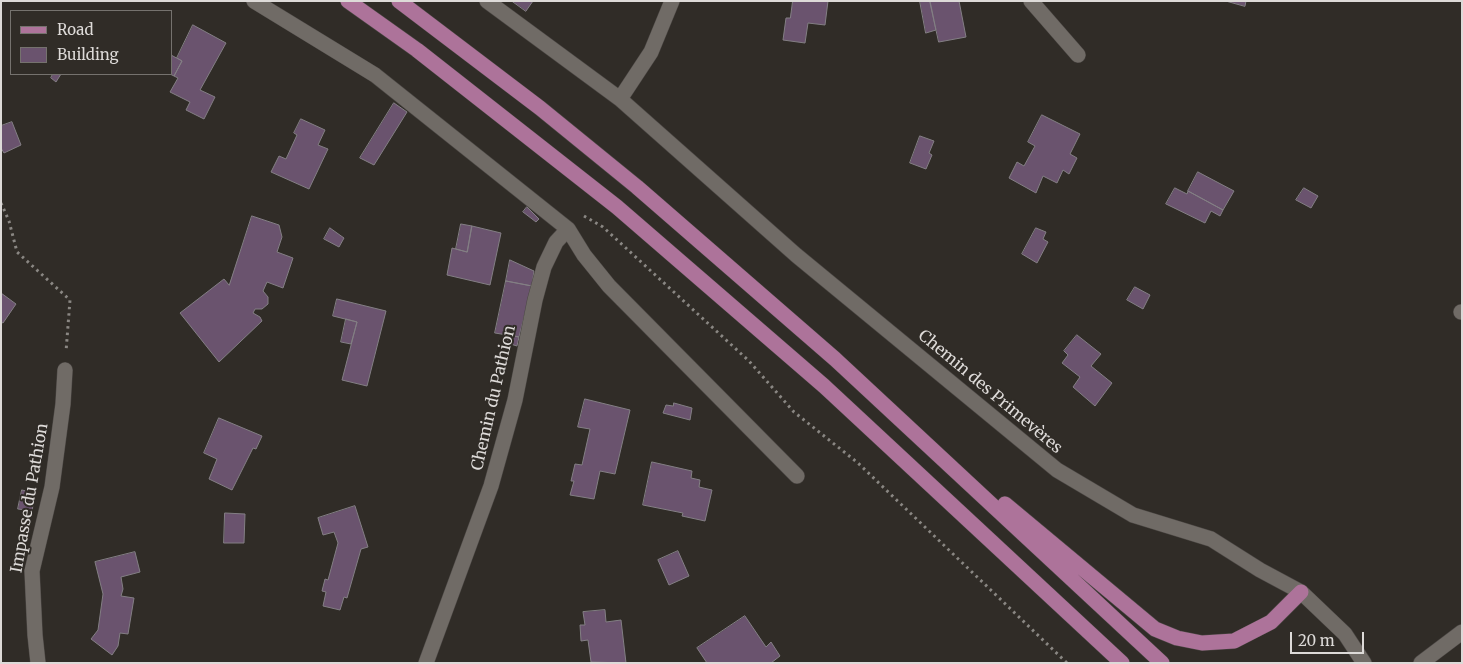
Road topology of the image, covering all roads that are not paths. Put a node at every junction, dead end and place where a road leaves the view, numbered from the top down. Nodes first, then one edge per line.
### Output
1 (254, 1) edge
2 (348, 1) edge
3 (398, 1) edge
4 (487, 1) edge
5 (672, 1) edge
6 (1031, 1) edge
7 (1078, 55) dead end
8 (620, 99) junction
9 (568, 229) junction
10 (65, 370) road end
11 (875, 396) junction
12 (797, 476) dead end
13 (1301, 592) junction
14 (1462, 632) edge
15 (38, 663) edge
16 (426, 663) edge
17 (1122, 663) edge
18 (1162, 663) edge
19 (1364, 663) edge
20 (1421, 663) edge

1 - 9 street
2 - 17 main road
3 - 11 main road
4 - 8 street, Chemin des Primevères
5 - 8 street
6 - 7 street
8 - 13 street, Chemin des Primevères
9 - 12 street
9 - 16 street, Chemin du Pathion
10 - 15 street, Impasse du Pathion
11 - 13 main road
11 - 18 main road
13 - 19 street, Chemin des Primevères
14 - 20 street

